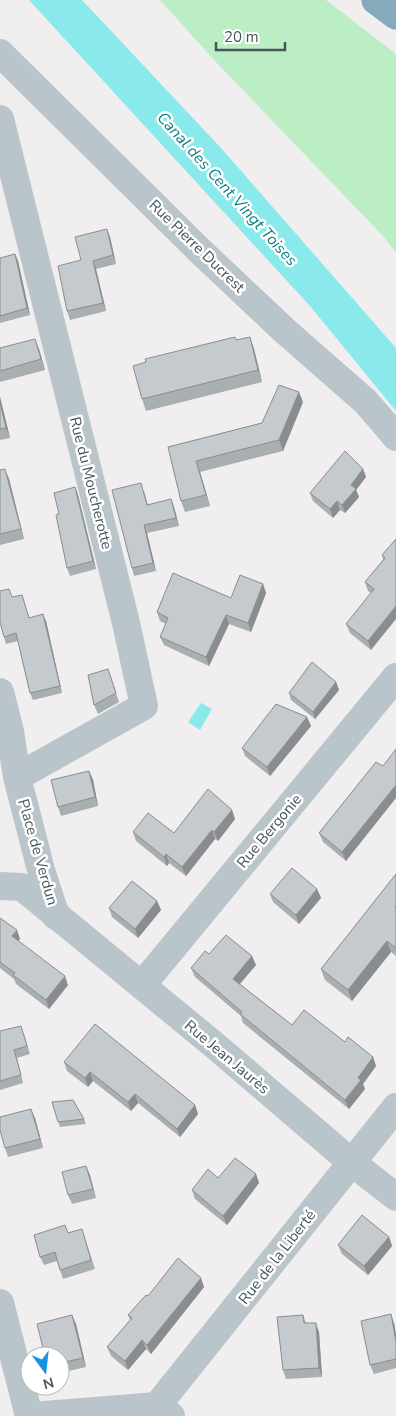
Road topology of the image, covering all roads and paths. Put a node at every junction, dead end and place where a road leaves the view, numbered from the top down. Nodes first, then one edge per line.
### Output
1 (376, 0) edge
2 (396, 15) edge
3 (0, 53) edge
4 (0, 119) edge
5 (396, 437) edge
6 (396, 677) edge
7 (0, 692) edge
8 (17, 777) junction
9 (0, 886) edge
10 (57, 918) junction
11 (142, 985) junction
12 (396, 1107) edge
13 (351, 1162) junction
14 (396, 1197) edge
15 (0, 1303) edge
16 (164, 1411) edge
17 (31, 1416) edge

1 - 2 highway
3 - 5 street, Rue Pierre Ducrest
4 - 8 street, Rue du Moucherotte
6 - 11 street, Rue Bergonie
7 - 8 street, Place de Verdun
8 - 10 street, Place de Verdun
9 - 10 street, Place de Verdun
10 - 11 street, Rue Jean Jaurès
11 - 13 street, Rue Jean Jaurès
12 - 13 street, Rue de la Liberté
13 - 14 street, Rue Jean Jaurès
13 - 16 street, Rue de la Liberté
15 - 17 street
16 - 17 street

